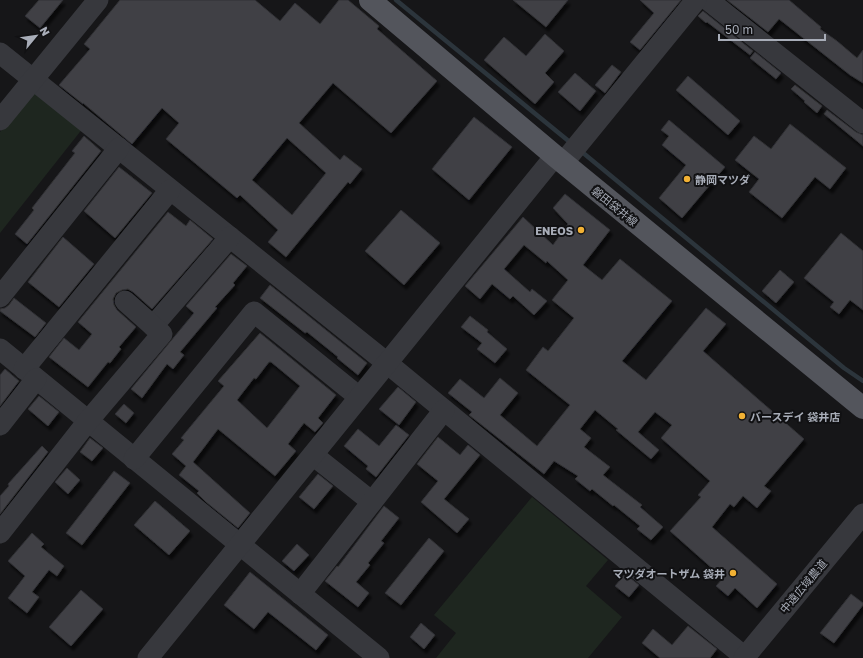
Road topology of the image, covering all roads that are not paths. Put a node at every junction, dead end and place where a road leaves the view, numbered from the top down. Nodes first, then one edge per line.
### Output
1 (98, 0) edge
2 (370, 0) edge
3 (696, 0) edge
4 (708, 0) edge
5 (0, 53) edge
6 (33, 79) junction
7 (0, 120) edge
8 (863, 123) edge
9 (119, 148) junction
10 (559, 160) junction
11 (170, 190) junction
12 (230, 237) junction
13 (0, 296) edge
14 (124, 301) dead end
15 (153, 326) junction
16 (0, 349) edge
17 (387, 364) junction
18 (30, 374) junction
19 (359, 398) junction
20 (863, 408) edge
21 (444, 410) junction
22 (88, 421) junction
23 (0, 425) edge
24 (313, 455) junction
25 (134, 459) junction
26 (372, 502) junction
27 (863, 514) edge
28 (0, 532) edge
29 (240, 545) junction
30 (300, 594) junction
31 (148, 658) edge
32 (379, 658) edge
33 (745, 658) edge

1 - 6 street
2 - 10 main road, 磐田袋井線
3 - 10 street
4 - 8 street
5 - 6 street
6 - 7 street
6 - 9 street
9 - 11 street
9 - 13 street
10 - 17 street
10 - 20 main road, 磐田袋井線
11 - 12 street
11 - 18 street
12 - 15 street
12 - 17 street
14 - 15 street
15 - 22 street
16 - 18 street
17 - 19 street
17 - 21 street
18 - 22 street
18 - 23 street
19 - 24 street
19 - 25 street
21 - 26 street
21 - 33 street
22 - 25 street
22 - 28 street
24 - 26 street
24 - 29 street
25 - 29 street
26 - 30 street
27 - 33 street, 中遠広域農道
29 - 30 street
29 - 31 street
30 - 32 street

